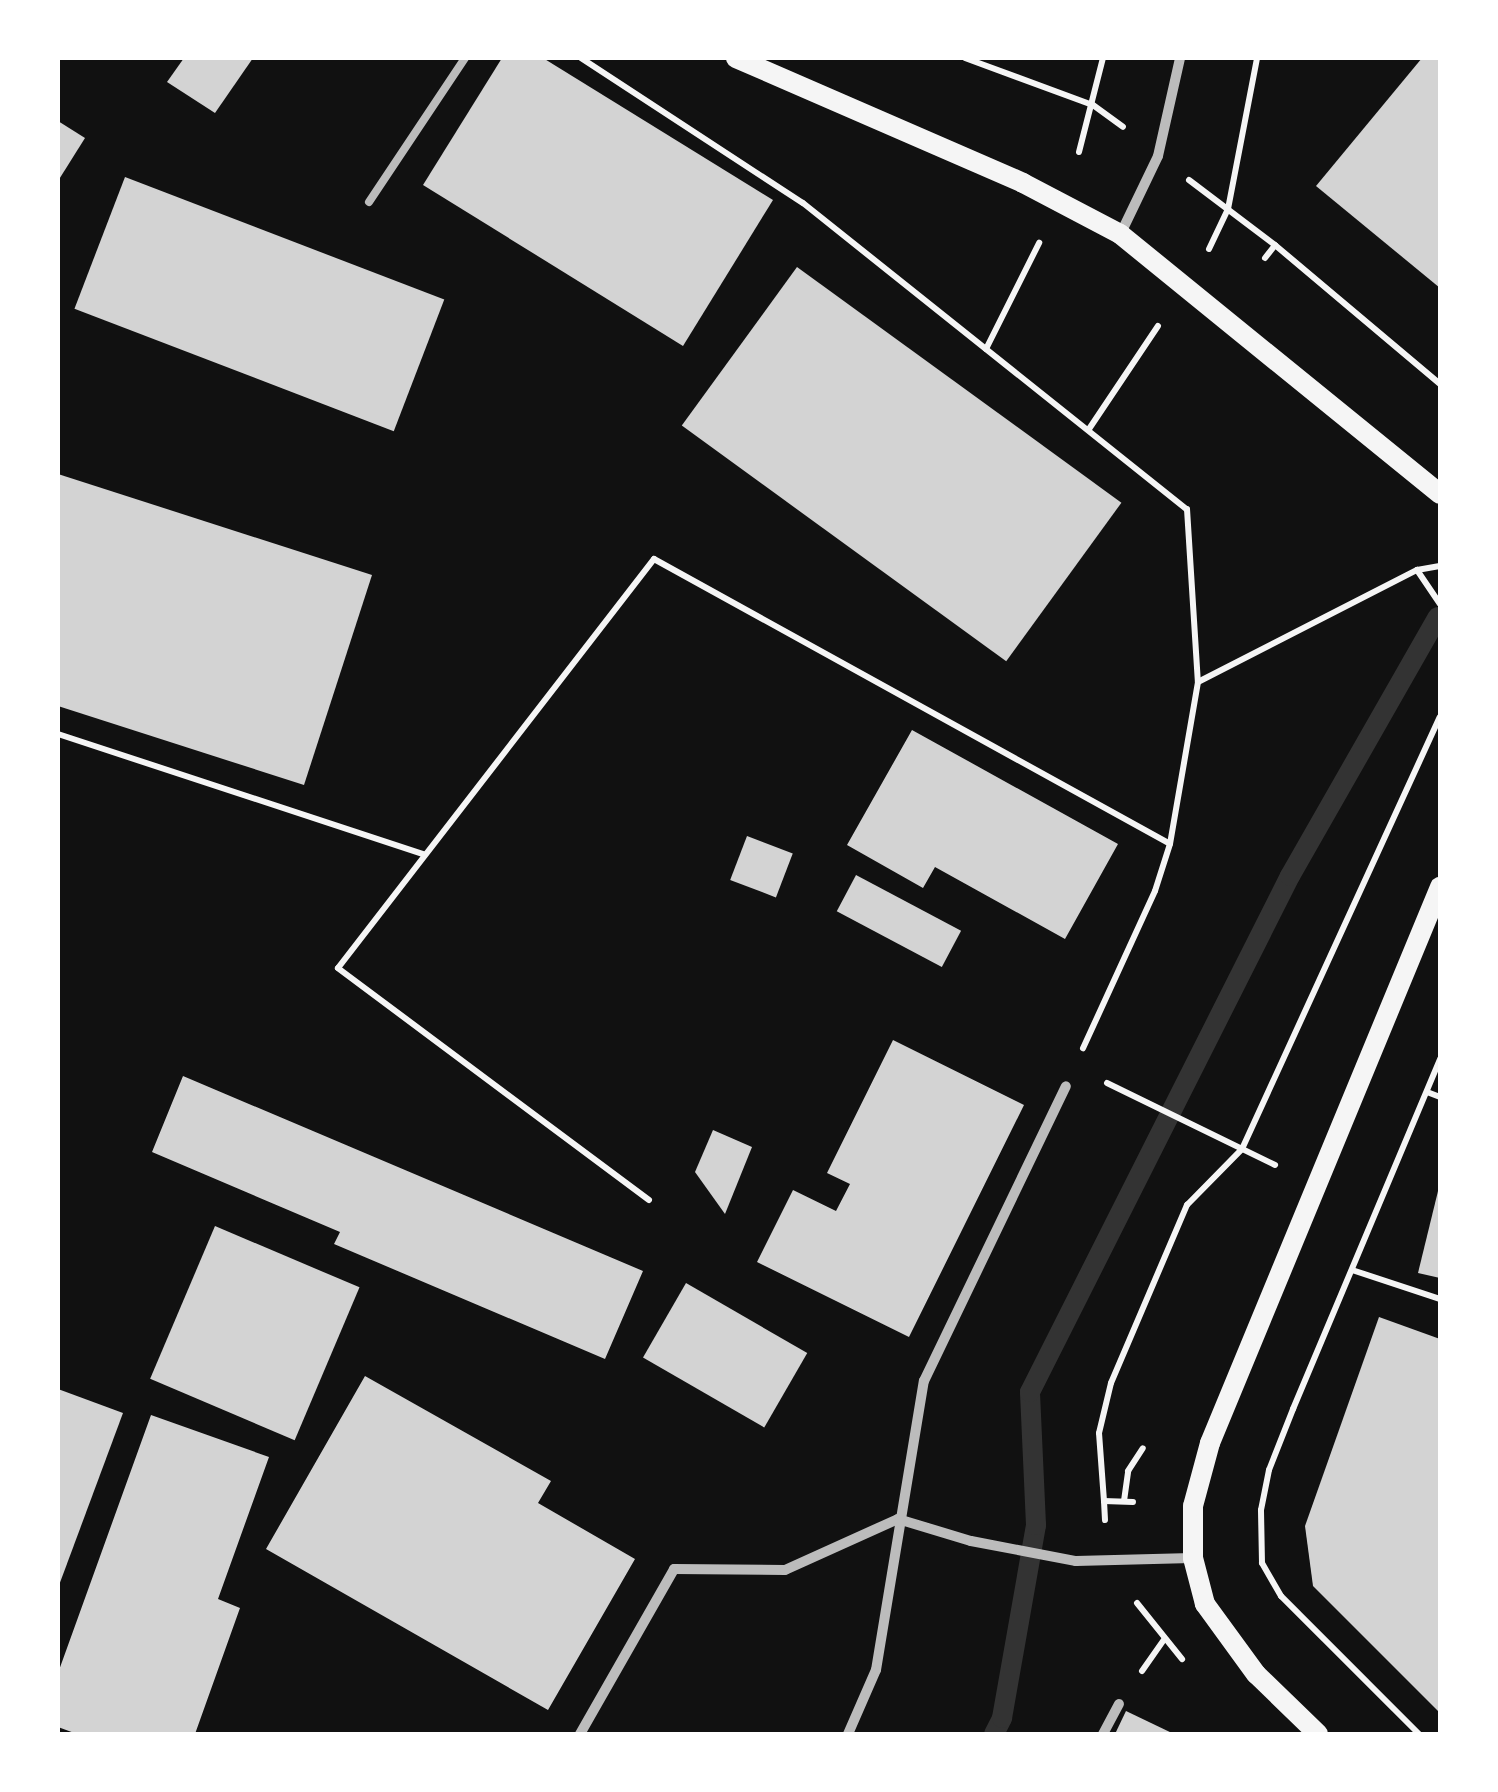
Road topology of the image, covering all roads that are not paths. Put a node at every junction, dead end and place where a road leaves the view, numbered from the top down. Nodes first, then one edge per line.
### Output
1 (464, 58) edge
2 (736, 58) edge
3 (1180, 58) edge
4 (369, 202) dead end
5 (1120, 234) junction
6 (1440, 494) edge
7 (1440, 886) edge
8 (1066, 1086) road end
9 (898, 1519) junction
10 (1193, 1558) junction
11 (1118, 1704) dead end
12 (580, 1734) edge
13 (848, 1734) edge
14 (1103, 1734) edge
15 (1318, 1734) edge

1 - 4 lane
2 - 5 main road
3 - 5 street
5 - 6 main road
7 - 10 main road
8 - 9 street
9 - 10 street
9 - 12 street
9 - 13 street
10 - 15 main road
11 - 14 street

